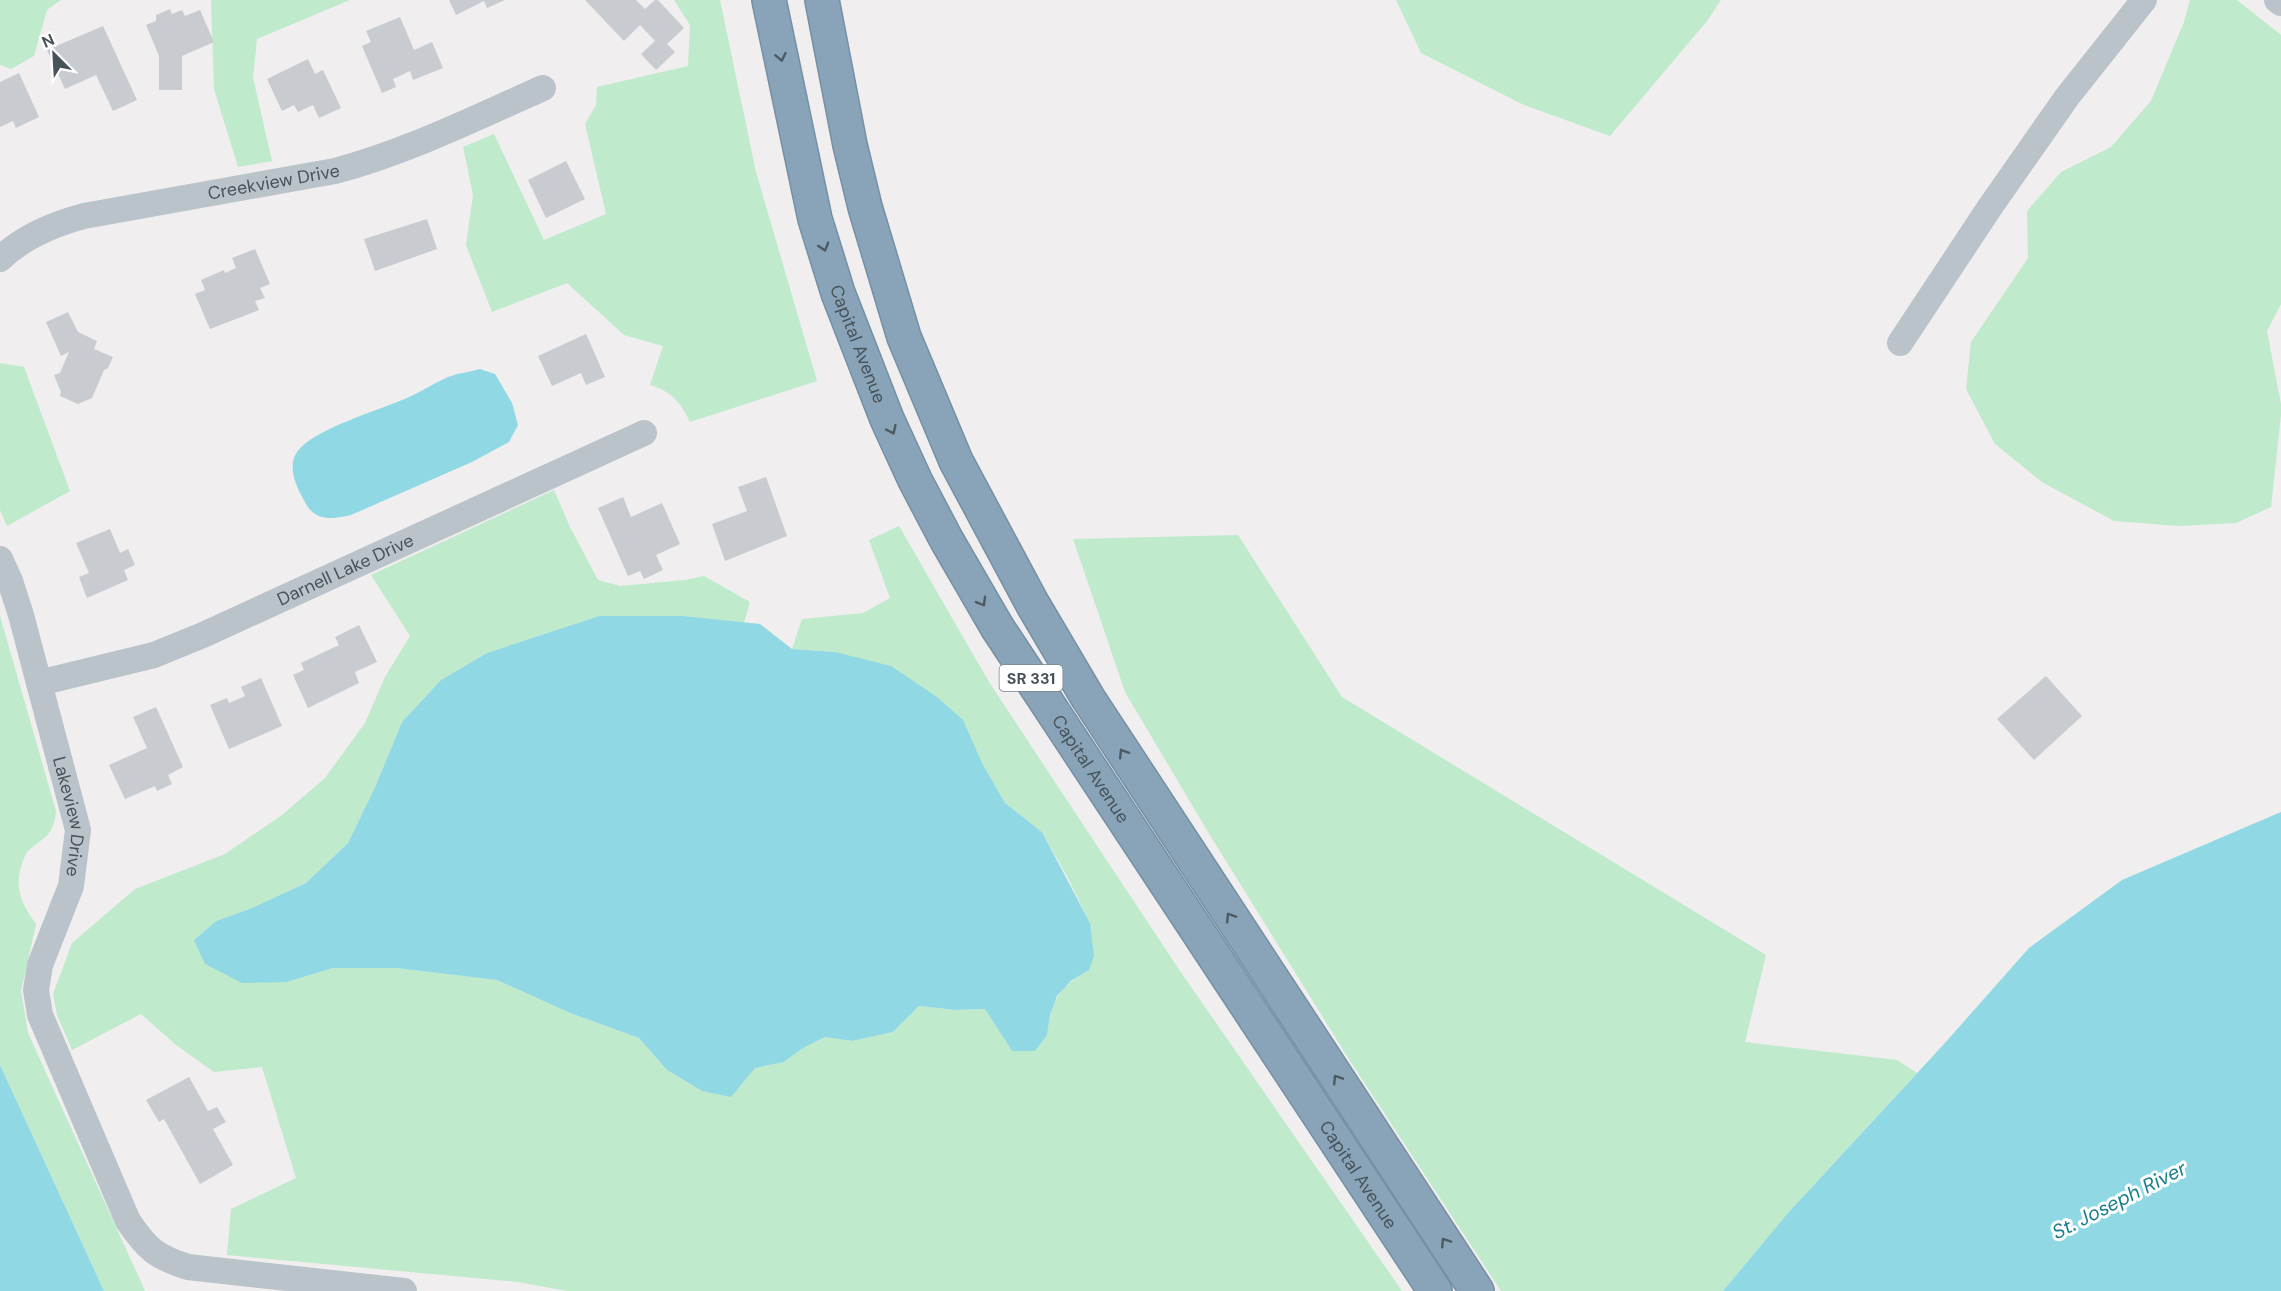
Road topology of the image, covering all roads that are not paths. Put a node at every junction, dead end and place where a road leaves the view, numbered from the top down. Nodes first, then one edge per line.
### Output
1 (769, 0) edge
2 (822, 0) edge
3 (2144, 0) edge
4 (2277, 0) edge
5 (2281, 3) edge
6 (543, 88) dead end
7 (0, 259) edge
8 (1900, 343) dead end
9 (644, 433) dead end
10 (0, 559) edge
11 (39, 683) junction
12 (404, 1291) edge
13 (1435, 1291) edge
14 (1477, 1291) edge

1 -> 13 highway, Capital Avenue / SR 331
14 -> 2 highway, Capital Avenue / SR 331
3 - 8 street
4 - 5 street
6 - 7 street, Creekview Drive
9 - 11 street, Darnell Lake Drive
10 - 11 street, Lakeview Drive
11 - 12 street, Lakeview Drive

